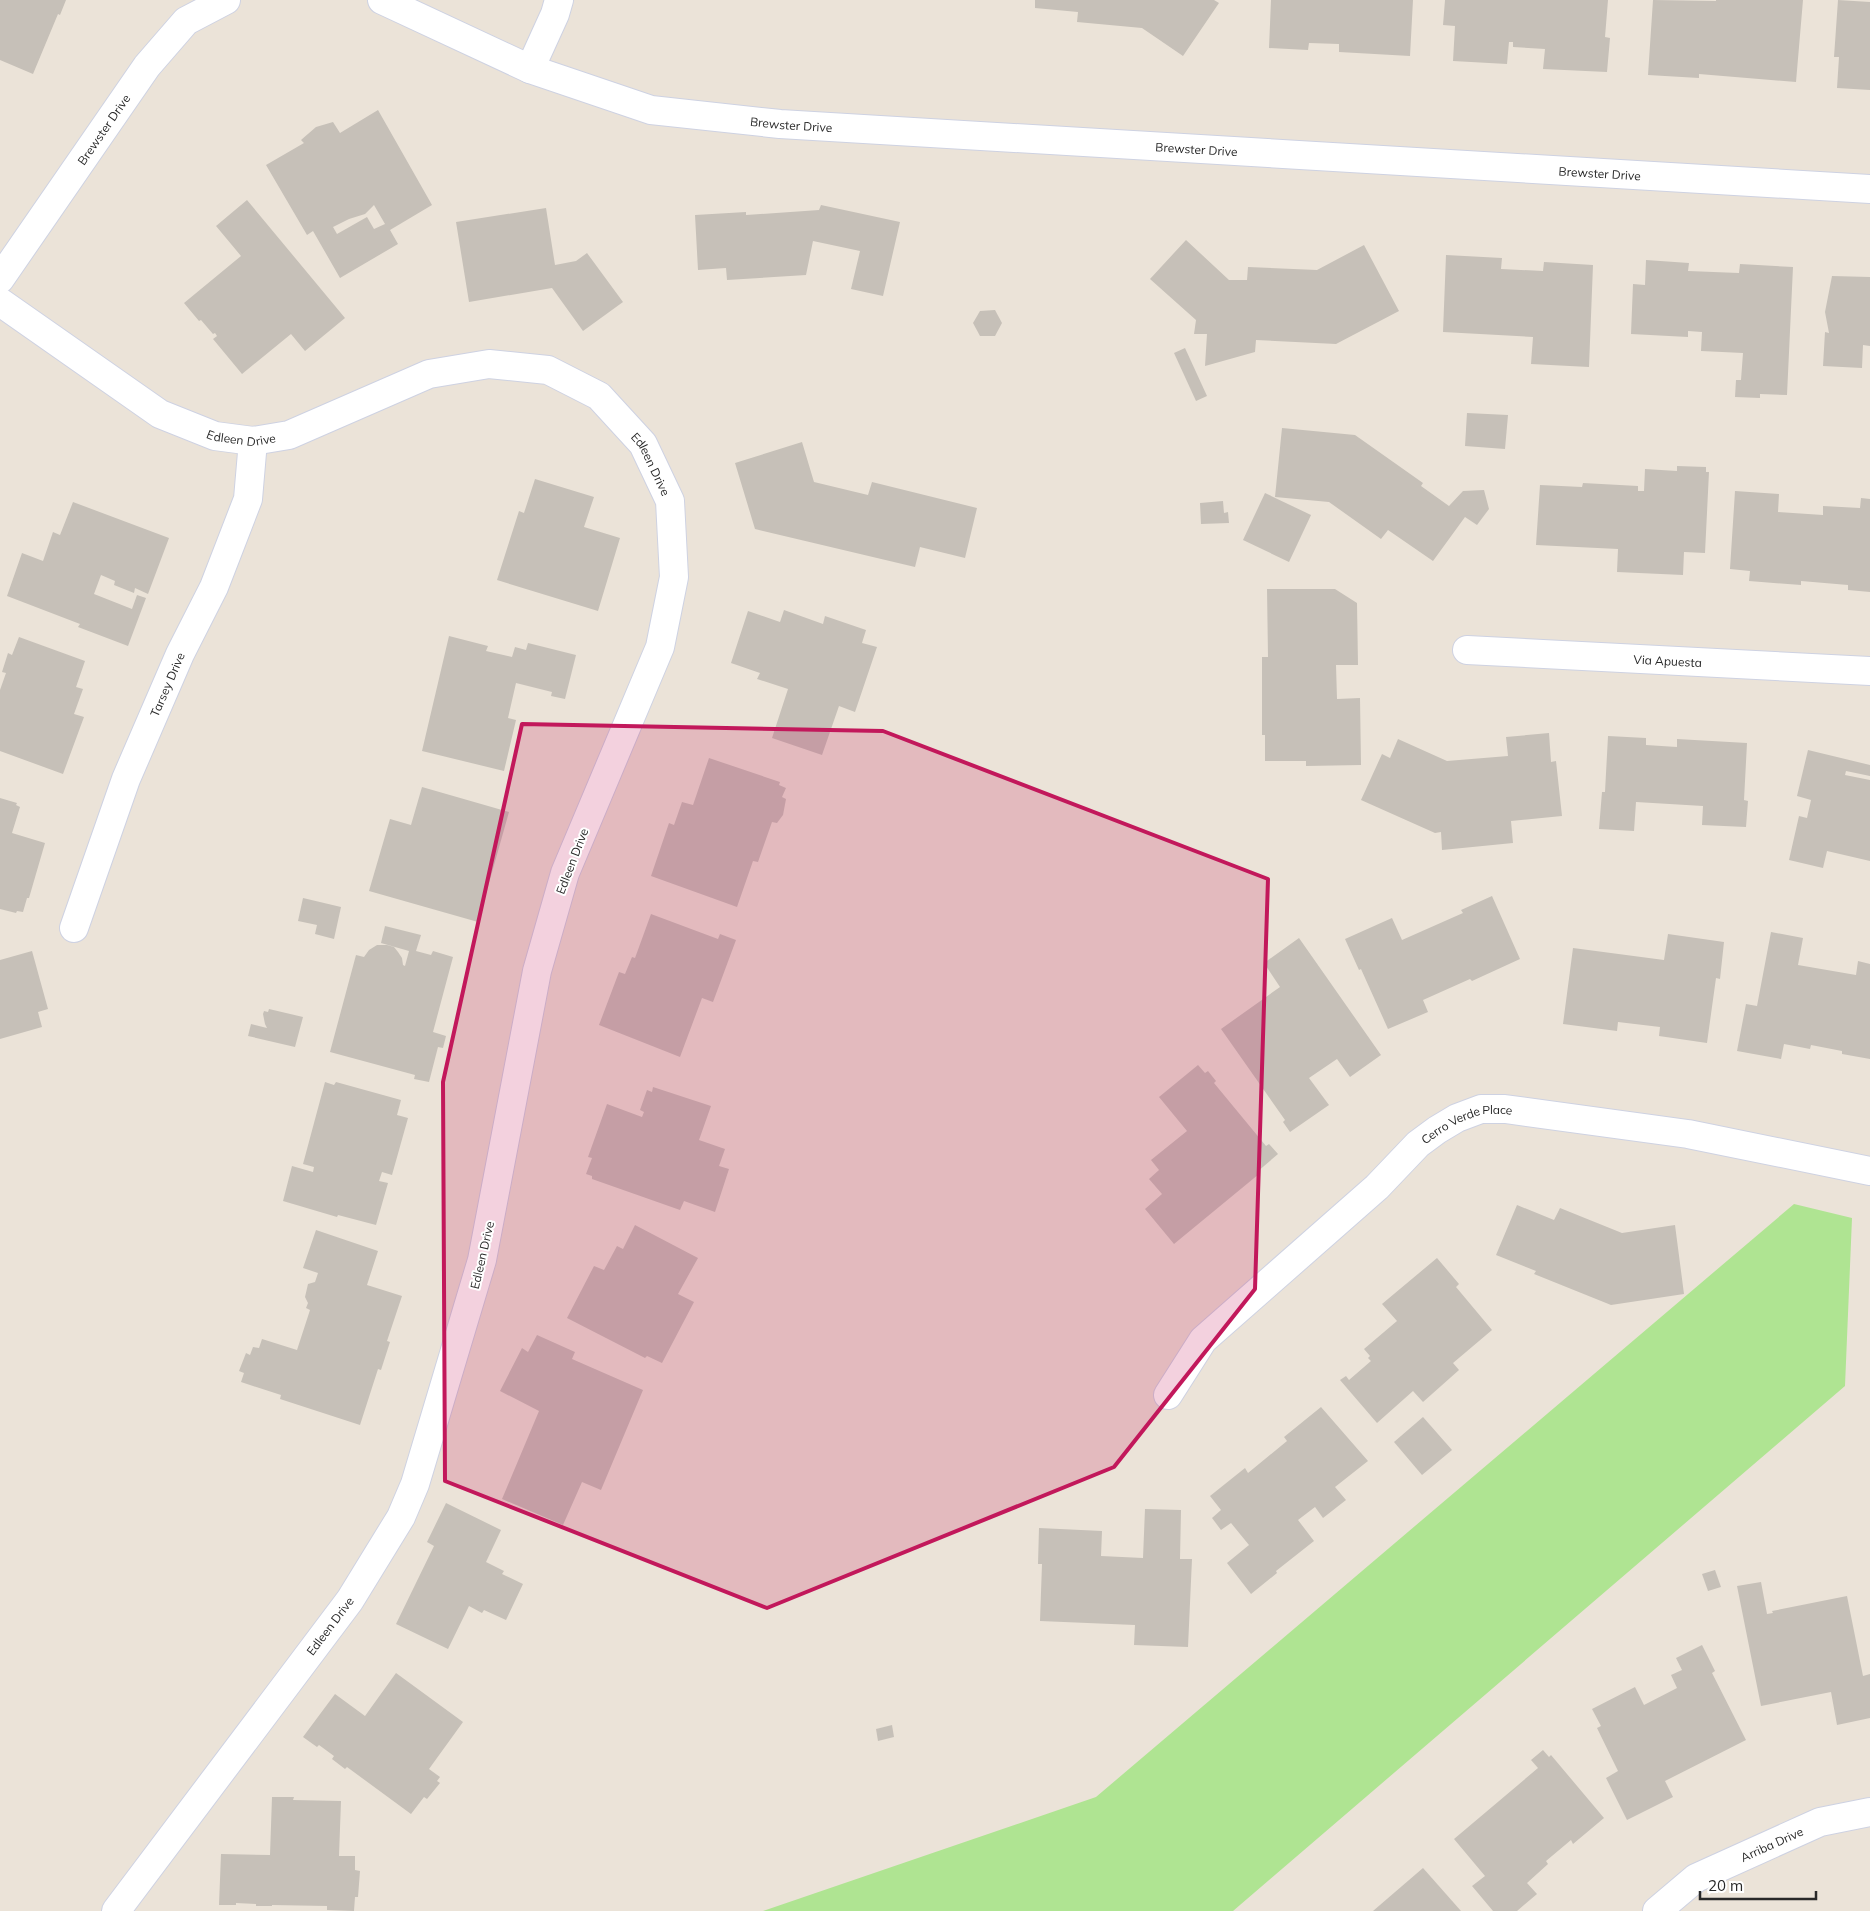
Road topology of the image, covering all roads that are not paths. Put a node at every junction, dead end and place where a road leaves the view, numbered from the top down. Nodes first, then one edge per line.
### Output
1 (226, 0) edge
2 (382, 0) edge
3 (560, 0) edge
4 (530, 69) junction
5 (1870, 189) edge
6 (0, 278) edge
7 (0, 302) edge
8 (253, 440) junction
9 (1467, 650) dead end
10 (1870, 671) edge
11 (74, 928) dead end
12 (1870, 1171) edge
13 (1168, 1395) dead end
14 (1870, 1812) edge
15 (116, 1911) edge
16 (1657, 1911) edge

1 - 6 street, Brewster Drive
2 - 4 street, Brewster Drive
3 - 4 street
4 - 5 street, Brewster Drive
7 - 8 street, Edleen Drive
8 - 11 street, Tarsey Drive
8 - 15 street, Edleen Drive
9 - 10 street, Via Apuesta
12 - 13 street, Cerro Verde Place
14 - 16 street, Arriba Drive

